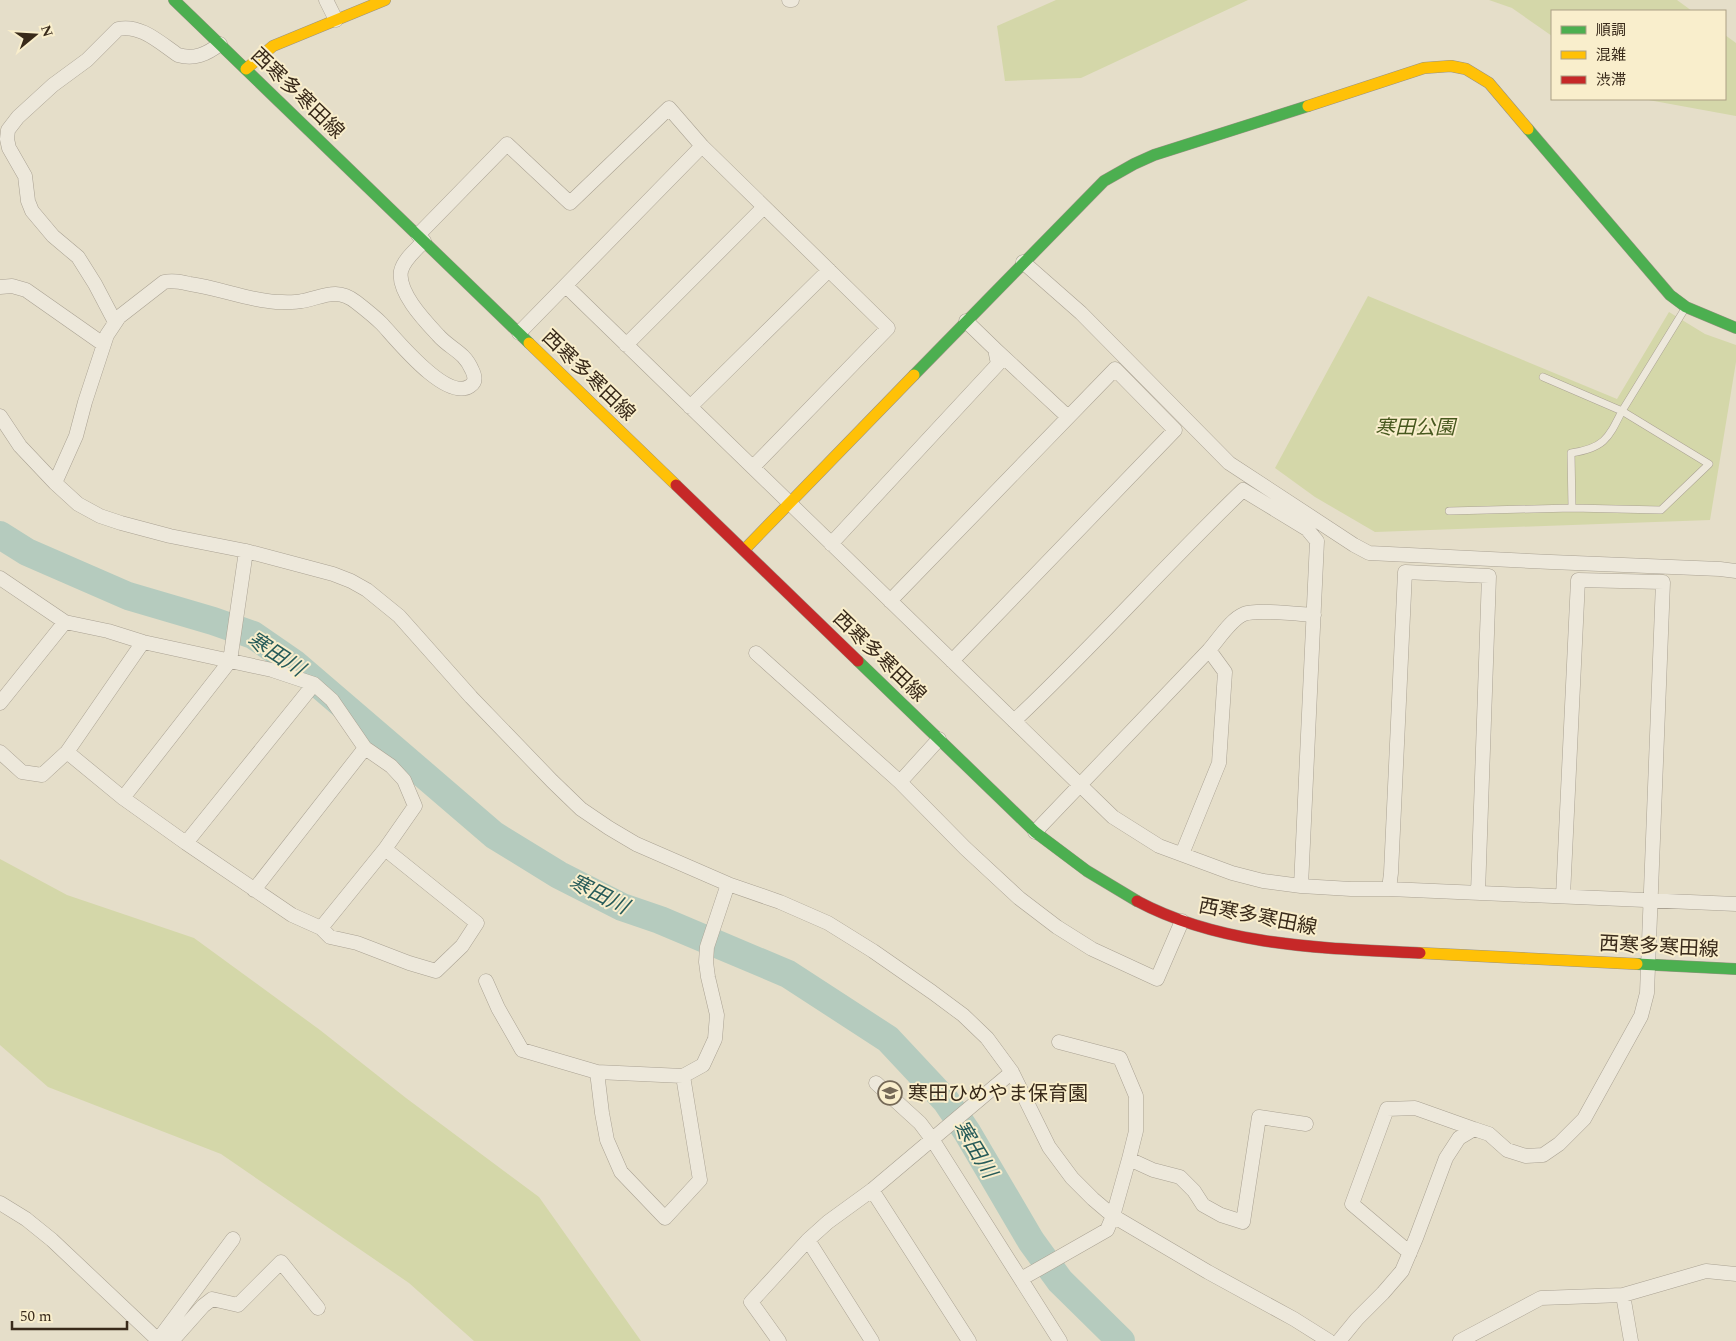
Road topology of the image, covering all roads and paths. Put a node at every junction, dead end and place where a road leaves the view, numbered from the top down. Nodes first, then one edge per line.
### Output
1 (174, 0) edge
2 (326, 0) edge
3 (384, 0) edge
4 (336, 20) junction
5 (220, 44) junction
6 (246, 69) junction
7 (702, 146) junction
8 (764, 207) junction
9 (421, 238) junction
10 (1023, 262) junction
11 (829, 270) junction
12 (566, 286) junction
13 (0, 287) edge
14 (1686, 307) junction
15 (966, 321) junction
16 (115, 322) junction
17 (1736, 328) edge
18 (519, 333) junction
19 (103, 344) junction
20 (626, 345) junction
21 (995, 349) junction
22 (1543, 377) dead end
23 (690, 407) junction
24 (1622, 411) junction
25 (0, 416) edge
26 (1068, 417) junction
27 (752, 468) junction
28 (55, 483) junction
29 (790, 503) junction
30 (1572, 508) junction
31 (1449, 511) dead end
32 (831, 544) junction
33 (744, 550) junction
34 (246, 551) junction
35 (1736, 571) edge
36 (0, 578) edge
37 (890, 600) junction
38 (1314, 615) junction
39 (65, 622) junction
40 (143, 642) junction
41 (1209, 650) junction
42 (756, 652) dead end
43 (230, 661) junction
44 (952, 661) junction
45 (314, 684) junction
46 (0, 703) edge
47 (1014, 721) junction
48 (939, 740) junction
49 (365, 748) junction
50 (0, 752) edge
51 (67, 752) junction
52 (900, 782) junction
53 (1079, 785) junction
54 (124, 798) junction
55 (1036, 832) junction
56 (186, 843) junction
57 (385, 849) junction
58 (1182, 854) junction
59 (728, 884) junction
60 (1301, 886) junction
61 (1388, 889) junction
62 (254, 890) junction
63 (1478, 893) junction
64 (1563, 896) junction
65 (1650, 901) junction
66 (1736, 904) edge
67 (1182, 921) junction
68 (321, 928) junction
69 (1648, 964) junction
70 (1736, 969) edge
71 (486, 981) dead end
72 (1059, 1042) dead end
73 (597, 1072) junction
74 (1012, 1072) junction
75 (683, 1076) junction
76 (876, 1082) dead end
77 (1306, 1124) dead end
78 (1474, 1129) junction
79 (932, 1139) junction
80 (1128, 1159) junction
81 (872, 1190) junction
82 (0, 1193) edge
83 (0, 1203) edge
84 (1113, 1216) junction
85 (26, 1219) junction
86 (233, 1239) dead end
87 (808, 1240) junction
88 (1410, 1253) junction
89 (1736, 1274) edge
90 (1021, 1279) junction
91 (1623, 1295) junction
92 (318, 1308) dead end
93 (163, 1341) edge
94 (778, 1341) edge
95 (872, 1341) edge
96 (969, 1341) edge
97 (1060, 1341) edge
98 (1329, 1341) edge
99 (1339, 1341) edge
100 (1460, 1341) edge
101 (1631, 1341) edge

1 - 5 main road, 西寒多寒田線
2 - 4 street
3 - 4 main road
4 - 6 main road
5 - 6 main road, 西寒多寒田線
5 - 16 street
6 - 9 main road, 西寒多寒田線
7 - 8 street
7 - 9 street
7 - 12 street
8 - 11 street
8 - 20 street
9 - 16 street
9 - 18 main road, 西寒多寒田線
10 - 14 main road
10 - 15 main road
10 - 35 street
11 - 23 street
11 - 27 street
12 - 18 street
12 - 20 street
13 - 19 street
14 - 17 main road
14 - 24 lane
15 - 21 street
15 - 29 main road
16 - 19 street
18 - 33 main road, 西寒多寒田線
19 - 28 street
20 - 23 street
21 - 26 street
21 - 32 street
22 - 24 lane
23 - 27 street
24 - 30 lane
24 - 30 lane
25 - 28 street
26 - 37 street
26 - 44 street
27 - 29 street
28 - 34 street
29 - 32 street
29 - 33 main road
30 - 31 lane
32 - 37 street
33 - 48 main road, 西寒多寒田線
34 - 43 street
34 - 59 street
36 - 39 street
37 - 44 street
38 - 41 street
38 - 47 street
38 - 60 street
39 - 40 street
39 - 46 street
40 - 43 street
40 - 51 street
41 - 53 street
41 - 58 street
42 - 52 street
43 - 45 street
43 - 54 street
44 - 47 street
45 - 49 street
45 - 56 street
47 - 53 street
48 - 52 street
48 - 55 main road, 西寒多寒田線
49 - 57 street
49 - 62 street
50 - 51 street
51 - 54 street
52 - 67 street
53 - 55 street
53 - 58 street
54 - 56 street
55 - 67 main road, 西寒多寒田線
56 - 62 street
57 - 68 street
57 - 68 street
58 - 60 street
59 - 74 street
59 - 75 street
60 - 61 street
61 - 63 street
61 - 63 street
62 - 68 street
63 - 64 street
64 - 65 street
64 - 65 street
65 - 66 street
65 - 69 street
67 - 69 main road, 西寒多寒田線
69 - 70 main road, 西寒多寒田線
69 - 78 street
71 - 73 street
72 - 80 street
73 - 75 street
73 - 75 street
74 - 79 street
74 - 84 street
76 - 79 street
77 - 80 street
78 - 88 street
78 - 88 street
79 - 81 street
79 - 90 street
80 - 84 street
81 - 87 street
81 - 96 street
82 - 85 street
83 - 85 street
84 - 90 street
84 - 98 street
85 - 93 street
86 - 93 street
87 - 94 street
87 - 95 street
88 - 99 street
89 - 91 street
90 - 97 street
91 - 100 street
91 - 101 street
92 - 93 street

